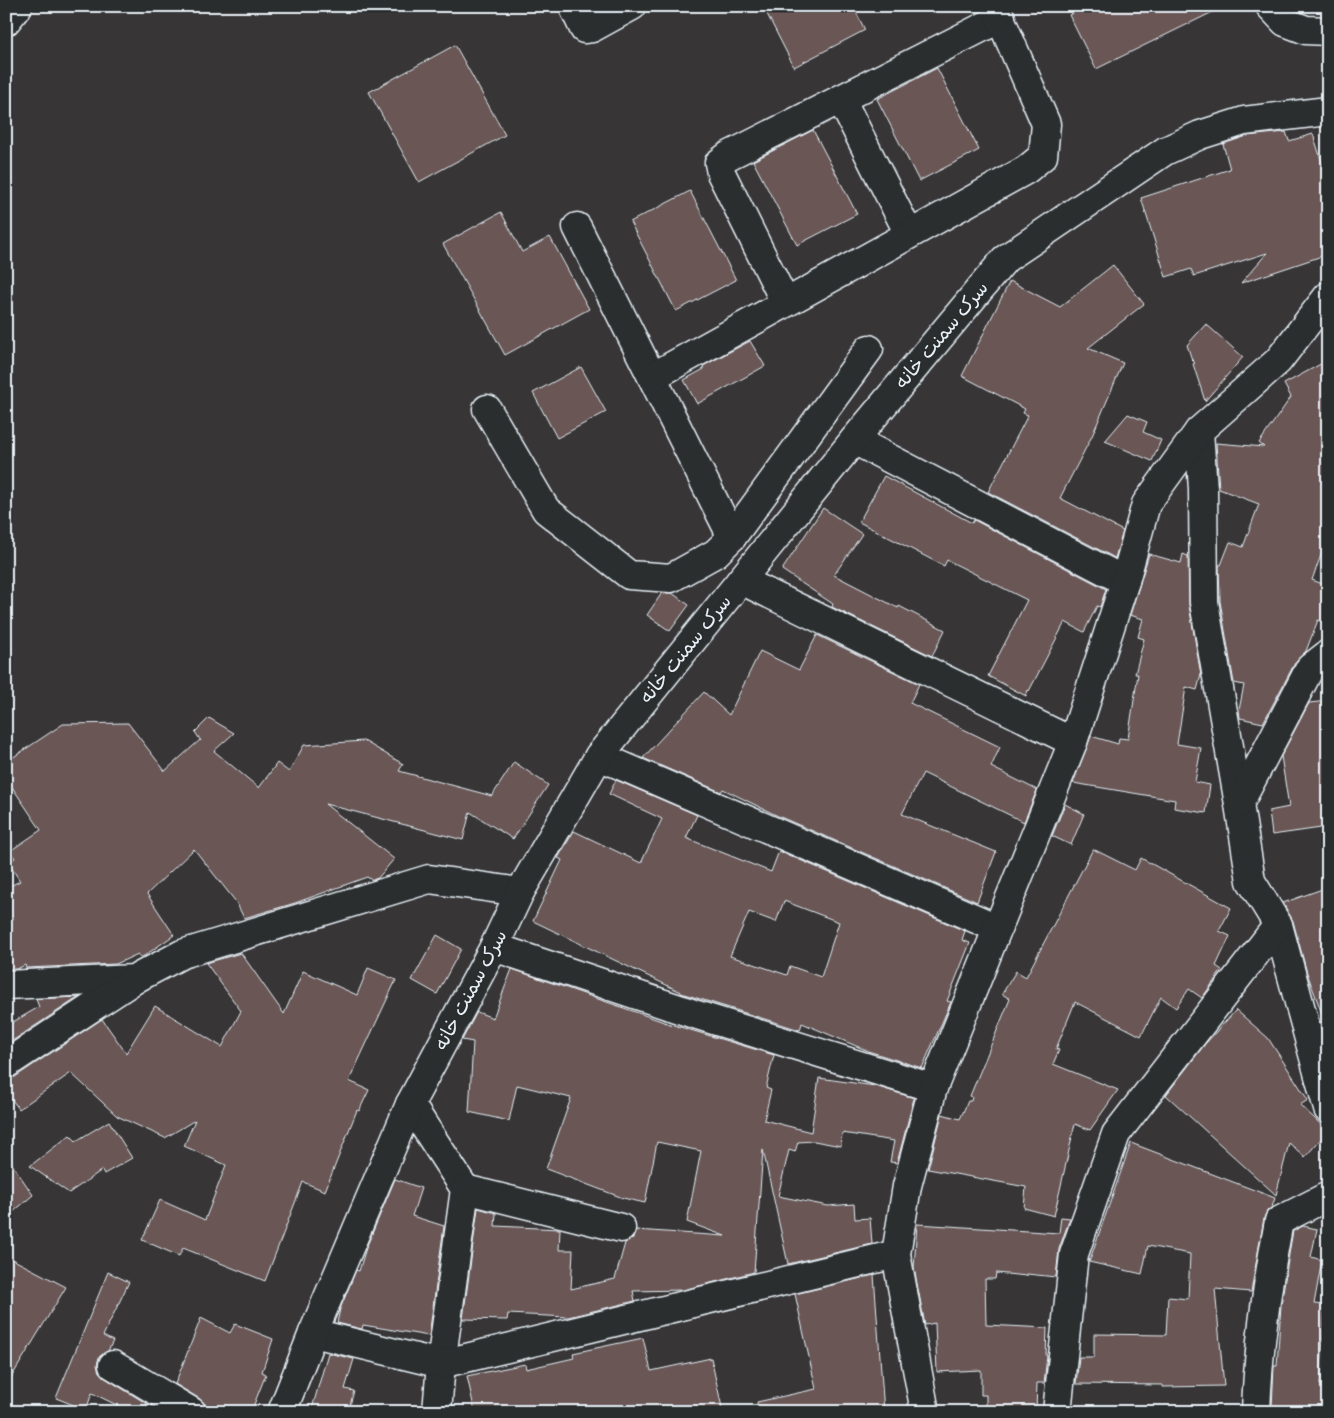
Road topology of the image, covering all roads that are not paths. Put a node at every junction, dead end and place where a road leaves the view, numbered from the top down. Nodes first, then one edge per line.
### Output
1 (572, 6) edge
2 (632, 6) edge
3 (1270, 6) edge
4 (998, 12) edge
5 (1328, 31) edge
6 (841, 99) junction
7 (1328, 111) edge
8 (576, 227) dead end
9 (909, 234) junction
10 (1328, 297) edge
11 (785, 302) junction
12 (869, 349) dead end
13 (652, 377) junction
14 (487, 409) dead end
15 (1200, 431) junction
16 (854, 440) junction
17 (732, 537) junction
18 (742, 580) junction
19 (1125, 581) junction
20 (1328, 654) edge
21 (1073, 742) junction
22 (599, 756) junction
23 (1239, 804) junction
24 (520, 892) junction
25 (1278, 926) junction
26 (997, 928) junction
27 (494, 947) junction
28 (135, 979) junction
29 (6, 985) edge
30 (6, 1064) edge
31 (933, 1088) junction
32 (410, 1104) junction
33 (1328, 1109) edge
34 (465, 1189) junction
35 (1328, 1196) edge
36 (621, 1228) dead end
37 (896, 1254) junction
38 (313, 1333) junction
39 (441, 1364) junction
40 (113, 1365) dead end
41 (192, 1412) edge
42 (282, 1412) edge
43 (437, 1412) edge
44 (925, 1412) edge
45 (1057, 1412) edge
46 (1256, 1412) edge

1 - 2 street
3 - 5 street
4 - 6 street
4 - 9 street
6 - 9 street
6 - 11 street
7 - 16 street, سرک سمنت خانه
8 - 13 street
9 - 11 street
10 - 15 street
11 - 13 street
12 - 17 street
13 - 17 street
14 - 17 street
15 - 19 street
15 - 23 street
16 - 18 street, سرک سمنت خانه
16 - 19 street
18 - 21 street
18 - 22 street, سرک سمنت خانه
19 - 21 street
20 - 23 street
21 - 26 street
22 - 24 street, سرک سمنت خانه
22 - 26 street
23 - 25 street
24 - 27 street, سرک سمنت خانه
24 - 28 street
25 - 33 street
25 - 45 street
26 - 31 street
27 - 31 street
27 - 32 street, سرک سمنت خانه
28 - 29 street
28 - 30 street
31 - 37 street
32 - 34 street
32 - 38 street, سرک سمنت خانه
34 - 36 street
34 - 39 street
35 - 46 street
37 - 39 street
37 - 44 street
38 - 39 street
38 - 42 street, سرک سمنت خانه
39 - 43 street
40 - 41 street

